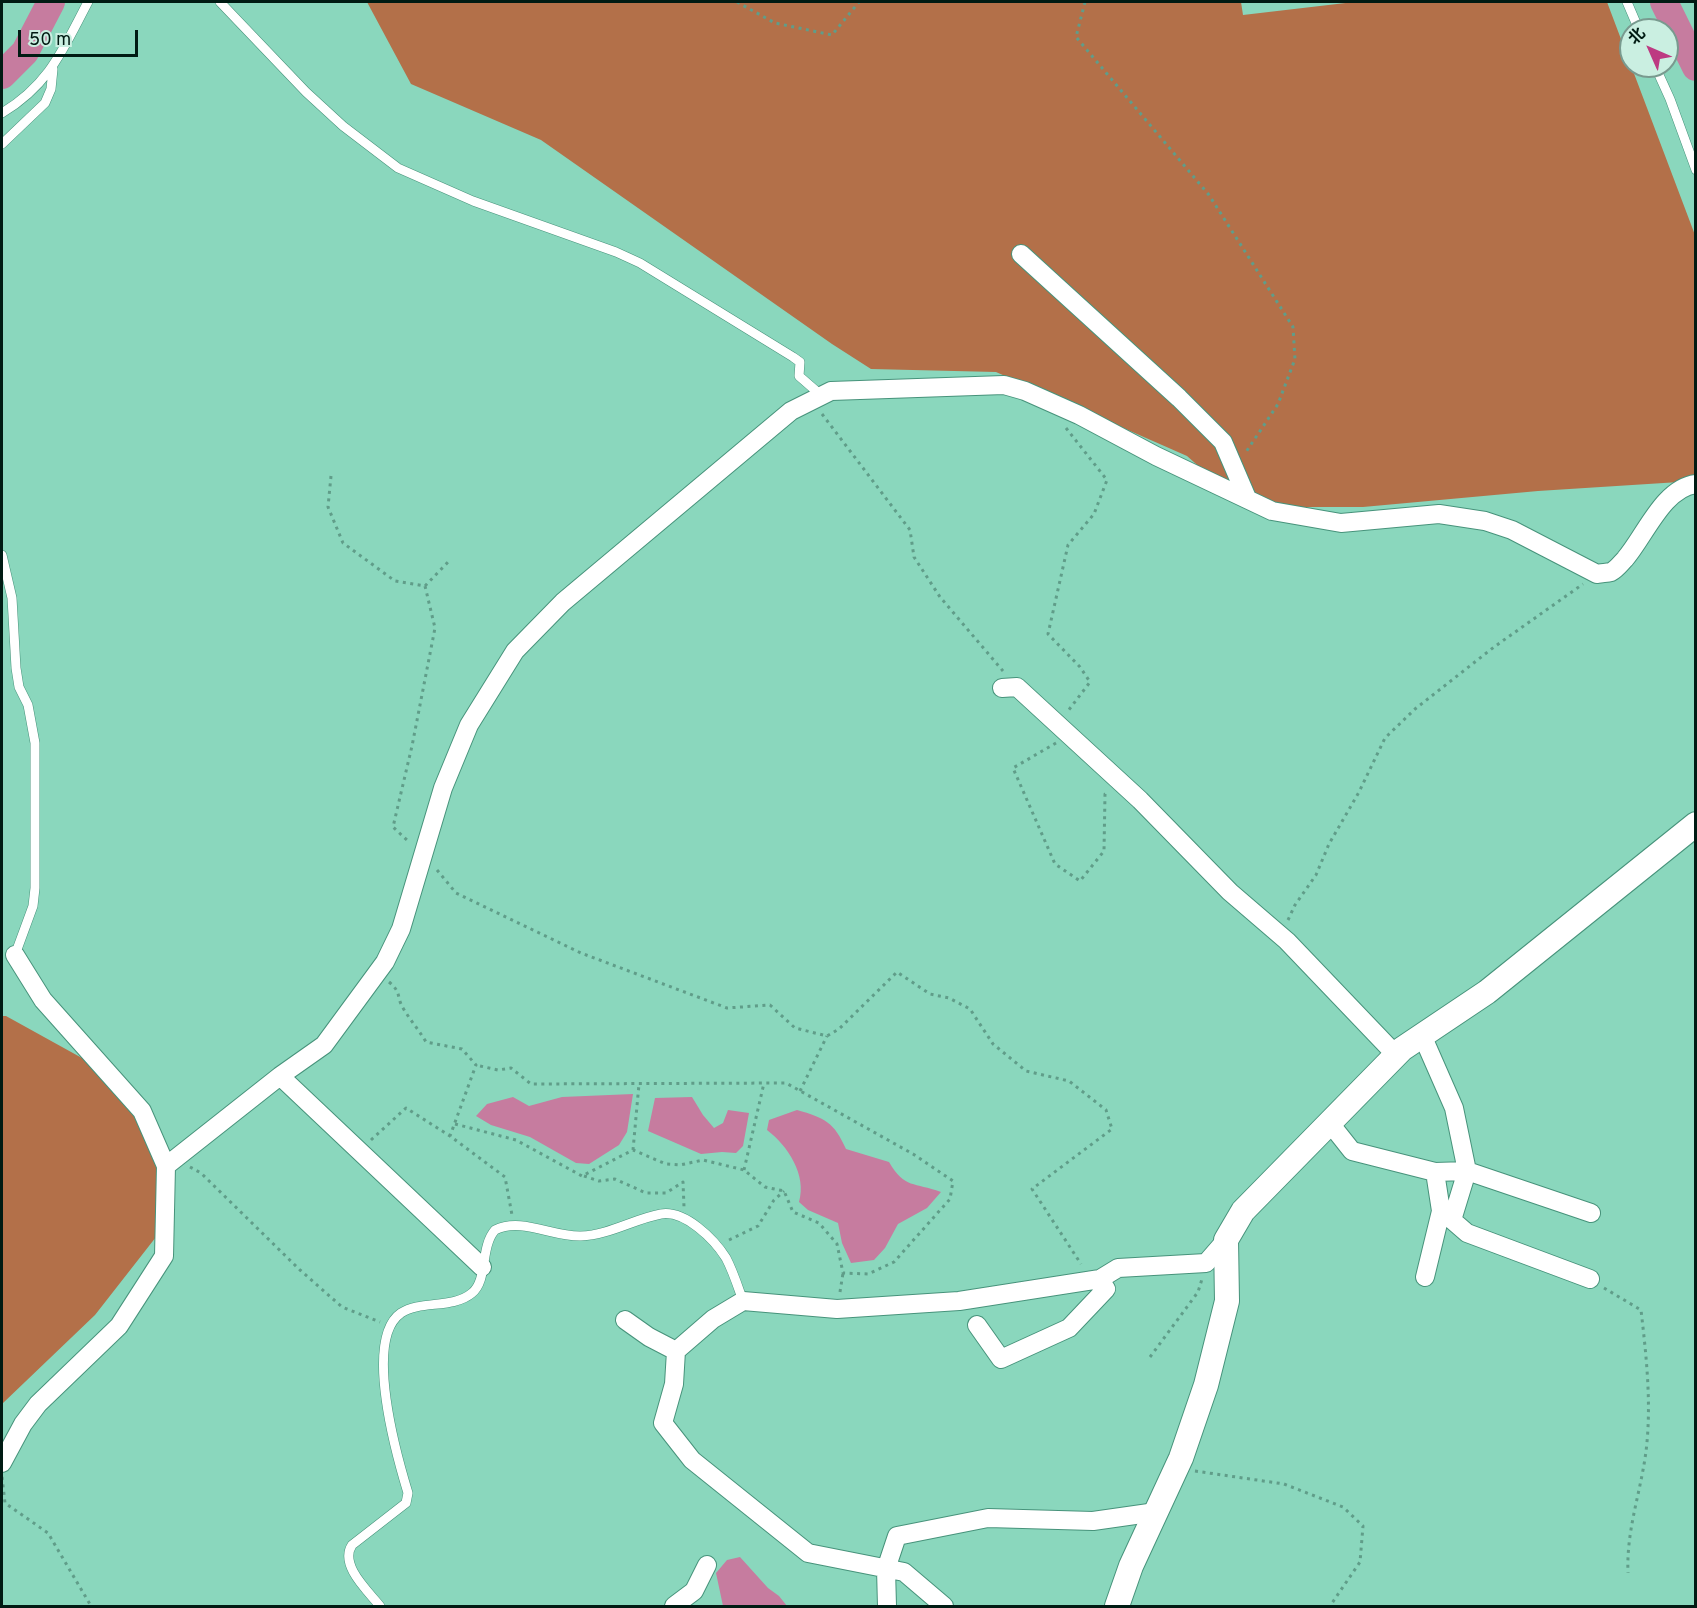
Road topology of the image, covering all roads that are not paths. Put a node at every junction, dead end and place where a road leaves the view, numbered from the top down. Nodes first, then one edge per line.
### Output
1 (88, 2) edge
2 (220, 2) edge
3 (1627, 2) edge
4 (1634, 18) edge
5 (53, 69) junction
6 (1660, 78) edge
7 (2, 113) edge
8 (2, 144) edge
9 (1695, 170) edge
10 (1021, 254) dead end
11 (817, 398) junction
12 (1695, 484) edge
13 (1247, 498) junction
14 (2, 555) edge
15 (1010, 687) road end
16 (1695, 824) edge
17 (15, 955) joint
18 (1422, 1035) junction
19 (1396, 1055) junction
20 (280, 1076) junction
21 (1329, 1122) junction
22 (171, 1162) junction
23 (1467, 1171) junction
24 (1435, 1172) junction
25 (1591, 1213) dead end
26 (1226, 1240) junction
27 (482, 1267) junction
28 (1425, 1277) dead end
29 (1590, 1279) road end
30 (1096, 1280) junction
31 (743, 1301) junction
32 (625, 1320) dead end
33 (977, 1325) dead end
34 (676, 1351) junction
35 (2, 1463) edge
36 (1156, 1512) junction
37 (707, 1565) dead end
38 (886, 1569) junction
39 (380, 1606) edge
40 (674, 1606) edge
41 (887, 1606) edge
42 (944, 1606) edge
43 (1117, 1606) edge

1 - 5 lane
2 - 11 lane
3 - 4 lane
5 - 7 lane
5 - 8 lane
6 - 9 lane
10 - 13 street
11 - 13 street
11 - 20 street
12 - 13 street
14 - 17 lane
15 - 19 street
16 - 18 street
17 - 22 street
18 - 19 street
18 - 23 street
19 - 21 street
20 - 22 street
20 - 27 street
21 - 24 street
21 - 26 street
22 - 35 street
23 - 24 street
23 - 25 street
23 - 29 street
24 - 28 street
26 - 30 street
26 - 36 street
27 - 31 lane
27 - 39 lane
30 - 31 street
30 - 33 street
31 - 34 street
32 - 34 street
34 - 38 street
36 - 38 street
36 - 43 street
37 - 40 street
38 - 41 street
38 - 42 street

